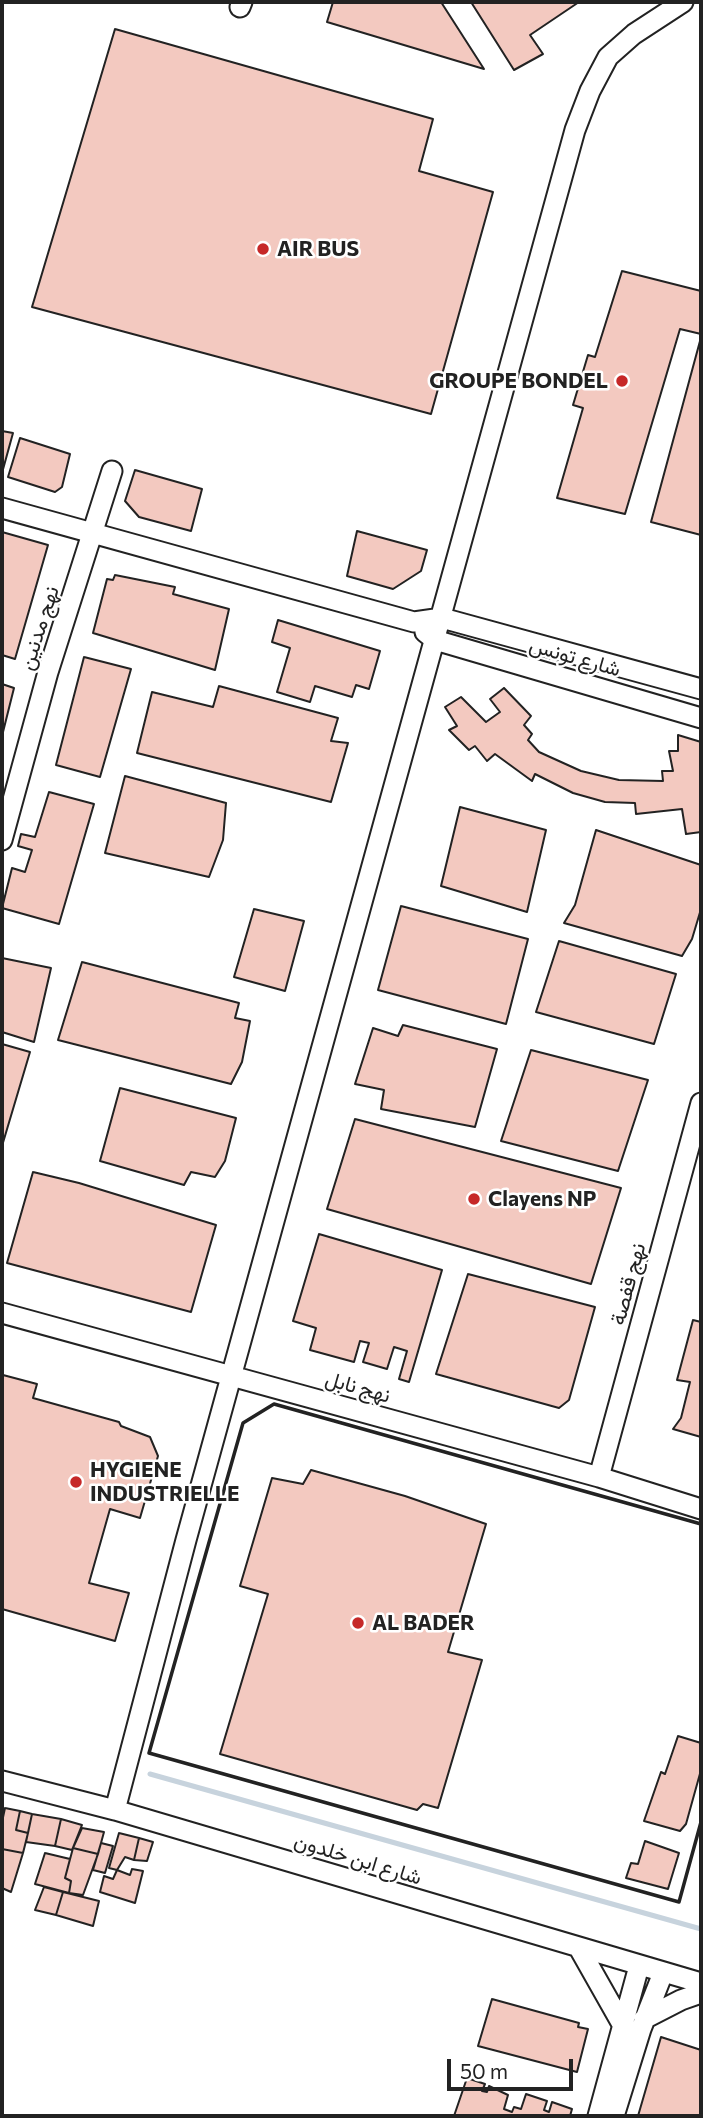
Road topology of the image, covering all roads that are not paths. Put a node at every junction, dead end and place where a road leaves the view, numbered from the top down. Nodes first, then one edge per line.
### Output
1 (683, 2) edge
2 (112, 471) dead end
3 (2, 508) edge
4 (94, 532) junction
5 (442, 618) junction
6 (414, 622) junction
7 (435, 640) junction
8 (701, 688) edge
9 (701, 718) edge
10 (2, 840) edge
11 (701, 1103) edge
12 (2, 1313) edge
13 (233, 1375) junction
14 (599, 1477) junction
15 (701, 1508) edge
16 (2, 1781) edge
17 (116, 1810) junction
18 (579, 1948) junction
19 (639, 1966) junction
20 (663, 1973) junction
21 (701, 1983) edge
22 (701, 1993) edge
23 (644, 2019) junction
24 (622, 2024) junction
25 (598, 2116) edge
26 (614, 2116) edge

1 - 5 street
2 - 4 street, نهج مدنين
3 - 4 street
4 - 6 street
4 - 10 street, نهج مدنين
5 - 6 street
5 - 7 street
5 - 8 street, شارع تونس
6 - 7 street
7 - 9 street, شارع تونس
7 - 13 street
11 - 14 street, نهج قفصة
12 - 13 street, نهج نابل
13 - 14 street, نهج نابل
13 - 17 street
14 - 15 street, نهج نابل
16 - 17 street, شارع ابن خلدون
17 - 18 street, شارع ابن خلدون
18 - 19 street, شارع ابن خلدون
18 - 24 street
19 - 20 street, شارع ابن خلدون
19 - 24 street
20 - 21 street, شارع ابن خلدون
20 - 23 street
22 - 23 street
23 - 26 street
24 - 25 street

